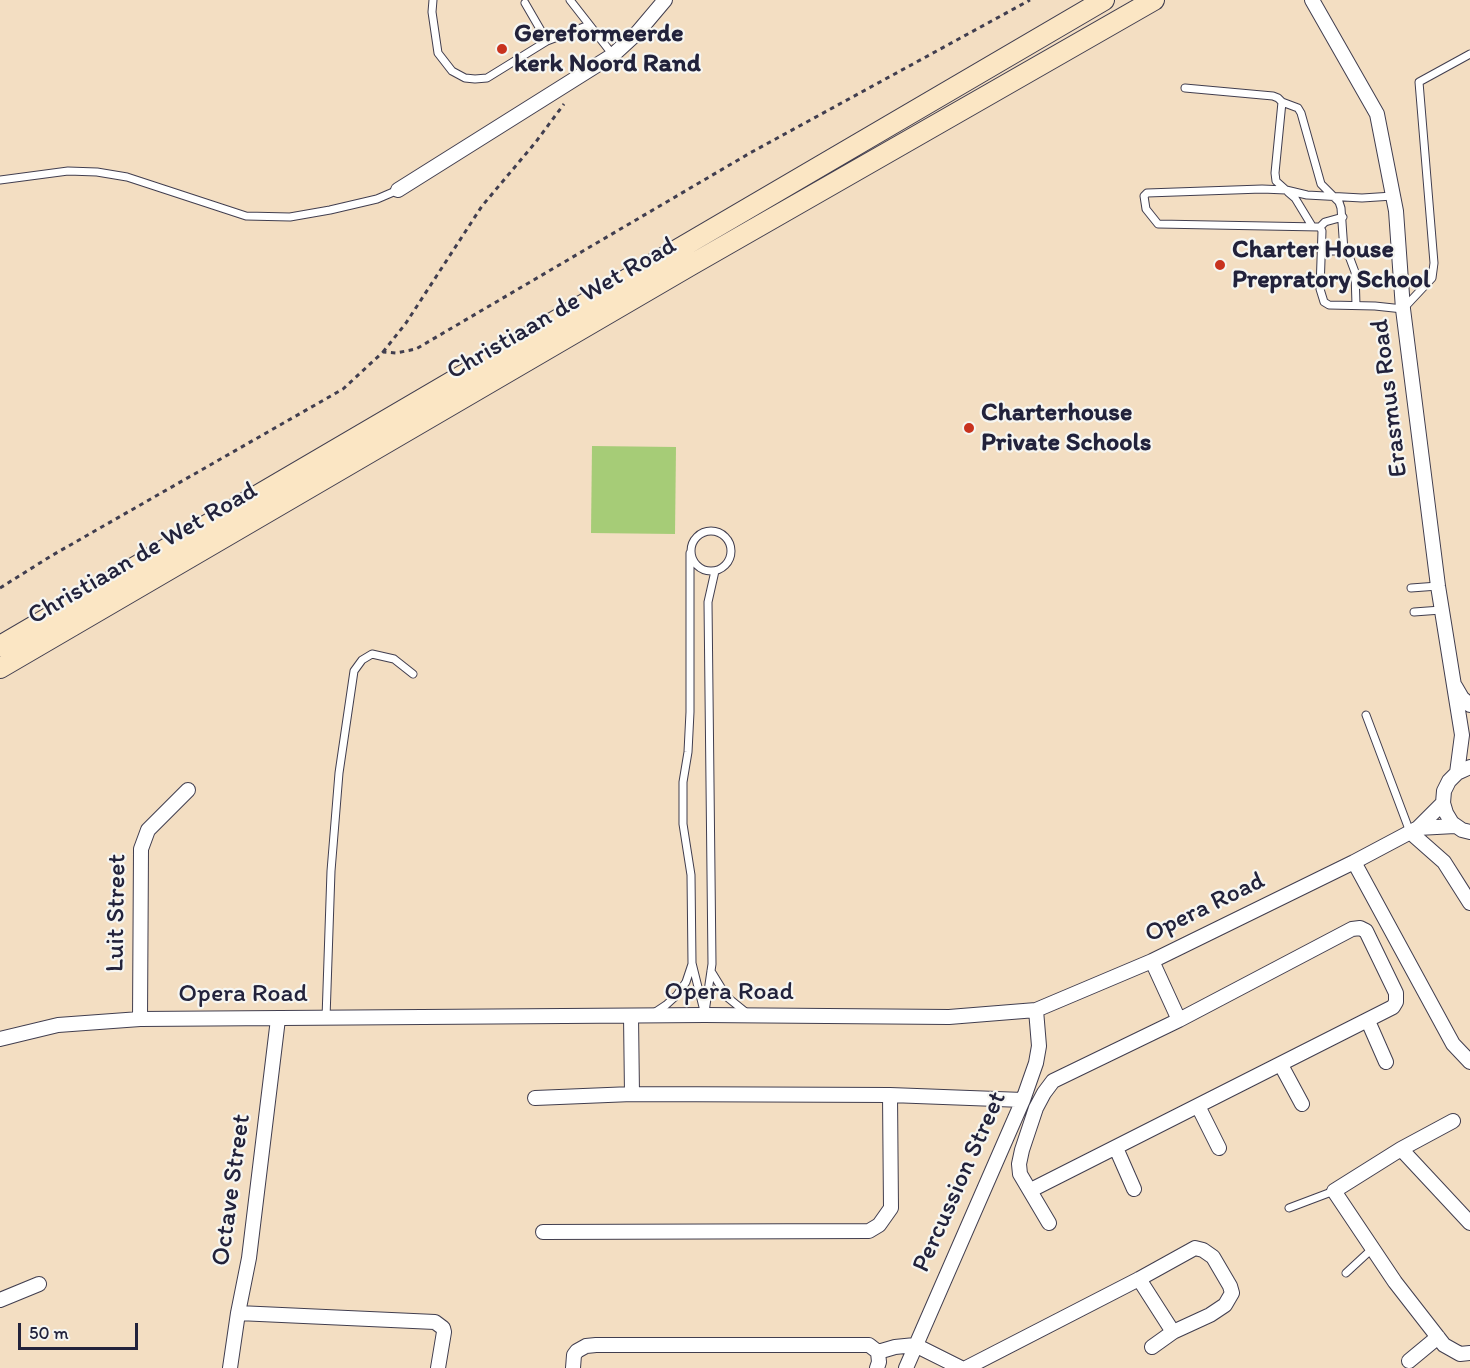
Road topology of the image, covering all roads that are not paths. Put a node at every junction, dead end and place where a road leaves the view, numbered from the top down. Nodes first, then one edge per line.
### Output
1 (433, 0) edge
2 (570, 0) edge
3 (665, 0) edge
4 (1104, 0) edge
5 (1154, 0) edge
6 (1312, 0) edge
7 (525, 3) dead end
8 (589, 25) junction
9 (547, 41) junction
10 (1470, 54) edge
11 (613, 55) junction
12 (1185, 88) dead end
13 (1282, 102) junction
14 (0, 180) edge
15 (398, 190) joint
16 (1286, 190) junction
17 (1334, 196) junction
18 (1393, 196) junction
19 (1343, 217) junction
20 (1312, 226) junction
21 (1320, 227) junction
22 (1322, 251) junction
23 (1344, 251) junction
24 (1356, 305) junction
25 (1403, 309) junction
26 (690, 553) junction
27 (715, 571) junction
28 (1438, 586) junction
29 (1411, 588) dead end
30 (1441, 610) junction
31 (1414, 612) dead end
32 (0, 646) edge
33 (0, 668) edge
34 (413, 674) dead end
35 (1451, 679) junction
36 (1470, 705) edge
37 (1366, 715) dead end
38 (1462, 735) junction
39 (1470, 748) edge
40 (1463, 770) edge
41 (188, 790) dead end
42 (1443, 803) junction
43 (1455, 826) junction
44 (1414, 830) junction
45 (1470, 832) edge
46 (1354, 862) junction
47 (1470, 903) edge
48 (1152, 961) junction
49 (692, 963) junction
50 (711, 971) junction
51 (1036, 1010) junction
52 (650, 1015) junction
53 (705, 1015) junction
54 (631, 1016) junction
55 (750, 1016) junction
56 (326, 1018) junction
57 (140, 1019) junction
58 (278, 1019) junction
59 (1179, 1020) junction
60 (1368, 1021) junction
61 (0, 1039) edge
62 (1386, 1062) dead end
63 (1470, 1062) edge
64 (1281, 1065) junction
65 (632, 1094) junction
66 (890, 1095) junction
67 (535, 1098) dead end
68 (1023, 1100) junction
69 (1302, 1104) dead end
70 (1198, 1106) junction
71 (1452, 1121) dead end
72 (1116, 1148) junction
73 (1219, 1148) dead end
74 (1401, 1149) junction
75 (1134, 1189) dead end
76 (1031, 1190) junction
77 (1334, 1191) junction
78 (1290, 1208) dead end
79 (1468, 1215) edge
80 (1049, 1223) dead end
81 (543, 1232) dead end
82 (1373, 1248) junction
83 (1346, 1273) dead end
84 (1139, 1279) junction
85 (39, 1284) dead end
86 (0, 1300) edge
87 (238, 1313) junction
88 (1173, 1332) junction
89 (1438, 1337) junction
90 (915, 1345) junction
91 (1152, 1347) dead end
92 (878, 1352) junction
93 (1470, 1353) edge
94 (1409, 1361) dead end
95 (230, 1368) edge
96 (438, 1368) edge
97 (573, 1368) edge
98 (877, 1368) edge
99 (906, 1368) edge
100 (961, 1368) edge
101 (966, 1368) edge

1 - 9 lane
2 - 8 lane
3 - 11 street
4 - 32 main road, Christiaan de Wet Road
5 - 33 main road, Christiaan de Wet Road
6 - 18 street, Erasmus Road
7 - 9 lane
8 - 9 lane
8 - 11 lane
10 - 25 lane
11 - 15 street
12 - 13 lane
13 - 16 lane
13 - 17 lane
14 - 15 lane
16 - 17 lane
16 - 20 lane
16 - 20 lane
17 - 18 lane
17 - 19 lane
18 - 25 street, Erasmus Road
19 - 21 lane
19 - 23 lane
20 - 21 lane
21 - 22 lane
22 - 23 lane
22 - 24 lane
23 - 24 lane
24 - 25 lane
25 - 28 street, Erasmus Road
26 - 27 lane
26 - 27 lane
26 - 49 lane
27 - 50 lane
28 - 29 lane
28 - 30 street, Erasmus Road
30 - 31 lane
30 - 35 street, Erasmus Road
34 - 56 lane
35 - 36 street
35 - 38 street, Erasmus Road
37 - 44 lane
38 - 39 street, Erasmus Road
38 - 40 street, Erasmus Road
40 - 42 street
41 - 57 street, Luit Street
42 - 43 street
42 - 44 street, Opera Road
43 - 44 street, Opera Road
43 - 45 street
44 - 46 street, Opera Road
44 - 47 street
46 - 48 street, Opera Road
46 - 63 street
48 - 51 street, Opera Road
48 - 59 street
49 - 52 lane
49 - 53 lane
50 - 53 lane
50 - 55 lane
51 - 55 street, Opera Road
51 - 68 street, Percussion Street
52 - 53 street, Opera Road
52 - 54 street, Opera Road
53 - 55 street, Opera Road
54 - 56 street, Opera Road
54 - 65 street
56 - 58 street, Opera Road
57 - 58 street, Opera Road
57 - 61 street, Opera Road
58 - 87 street, Octave Street
59 - 60 street
59 - 76 street
60 - 62 street
60 - 64 street
64 - 69 street
64 - 70 street
65 - 66 street
65 - 67 street
66 - 68 street
66 - 81 street
68 - 90 street, Percussion Street
70 - 72 street
70 - 73 street
71 - 74 street
72 - 75 street
72 - 76 street
74 - 77 street
74 - 79 street
76 - 80 street
77 - 78 lane
77 - 82 street
82 - 83 lane
82 - 89 street
84 - 88 street
84 - 88 street
84 - 101 street
85 - 86 street
87 - 95 street, Octave Street
87 - 96 street
88 - 91 street
89 - 93 street
89 - 94 street
90 - 92 street
90 - 99 street, Percussion Street
90 - 100 street
92 - 97 street
92 - 98 street

